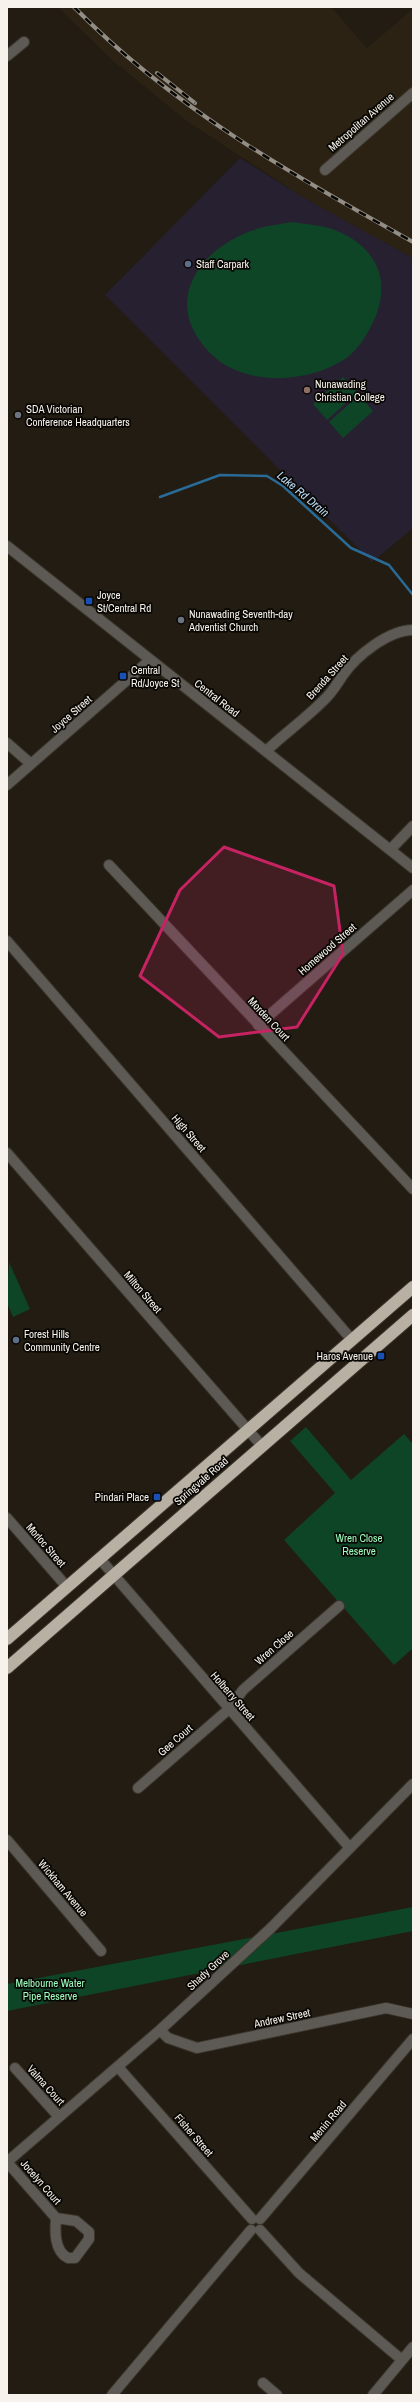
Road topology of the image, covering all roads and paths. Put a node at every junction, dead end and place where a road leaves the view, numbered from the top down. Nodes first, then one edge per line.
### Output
1 (24, 42) dead end
2 (7, 56) edge
3 (413, 93) edge
4 (325, 170) dead end
5 (7, 546) edge
6 (413, 630) edge
7 (150, 660) junction
8 (7, 743) edge
9 (266, 752) junction
10 (31, 764) junction
11 (7, 785) edge
12 (413, 826) edge
13 (390, 850) junction
14 (109, 865) dead end
15 (413, 868) edge
16 (413, 890) edge
17 (7, 941) edge
18 (258, 1025) junction
19 (7, 1153) edge
20 (413, 1189) edge
21 (413, 1287) edge
22 (413, 1315) edge
23 (352, 1340) junction
24 (248, 1430) junction
25 (262, 1446) junction
26 (7, 1518) edge
27 (100, 1559) junction
28 (114, 1575) junction
29 (67, 1587) junction
30 (339, 1606) dead end
31 (7, 1639) edge
32 (7, 1668) edge
33 (229, 1709) junction
34 (413, 1784) edge
35 (138, 1788) dead end
36 (7, 1840) edge
37 (350, 1848) junction
38 (102, 1951) dead end
39 (413, 2014) edge
40 (160, 2030) junction
41 (413, 2039) edge
42 (118, 2067) junction
43 (14, 2068) dead end
44 (59, 2117) junction
45 (7, 2162) edge
46 (56, 2218) dead end
47 (256, 2219) junction
48 (256, 2230) junction
49 (413, 2347) edge
50 (402, 2360) junction
51 (263, 2383) dead end
52 (112, 2395) edge
53 (277, 2395) edge
54 (373, 2395) edge

1 - 2 street
3 - 4 street, Metropolitan Avenue
5 - 7 street, Central Road
6 - 9 street, Brenda Street
7 - 9 street, Central Road
7 - 10 street, Joyce Street
8 - 10 street
9 - 13 street, Central Road
10 - 11 street, Joyce Street
12 - 13 street
13 - 15 street, Central Road
14 - 18 street, Morden Court
16 - 18 street, Homewood Street
17 - 23 street, High Street
18 - 20 street, Morden Court
19 - 24 street, Milton Street
21 - 23 highway, Springvale Road
22 - 25 highway, Springvale Road
23 - 24 highway, Springvale Road
24 - 25 street, Milton Street
24 - 27 highway, Springvale Road
25 - 28 highway, Springvale Road
26 - 29 street, Morloc Street
27 - 28 street, Holberry Street
27 - 29 highway, Springvale Road
28 - 32 highway, Springvale Road
28 - 33 street, Holberry Street
29 - 31 highway, Springvale Road
30 - 33 street, Wren Close
33 - 35 street, Gee Court
33 - 37 street, Holberry Street
34 - 37 street, Shady Grove
36 - 38 street, Wickham Avenue
37 - 40 street, Shady Grove
39 - 40 street, Andrew Street
40 - 42 street, Shady Grove
41 - 47 street, Menin Road
42 - 44 street, Shady Grove
42 - 47 street, Fisher Street
43 - 44 street, Valma Court
44 - 45 street, Shady Grove
45 - 46 street, Jocelyn Court
47 - 48 street
48 - 50 street
48 - 52 street
49 - 50 street
50 - 54 street
51 - 53 street

